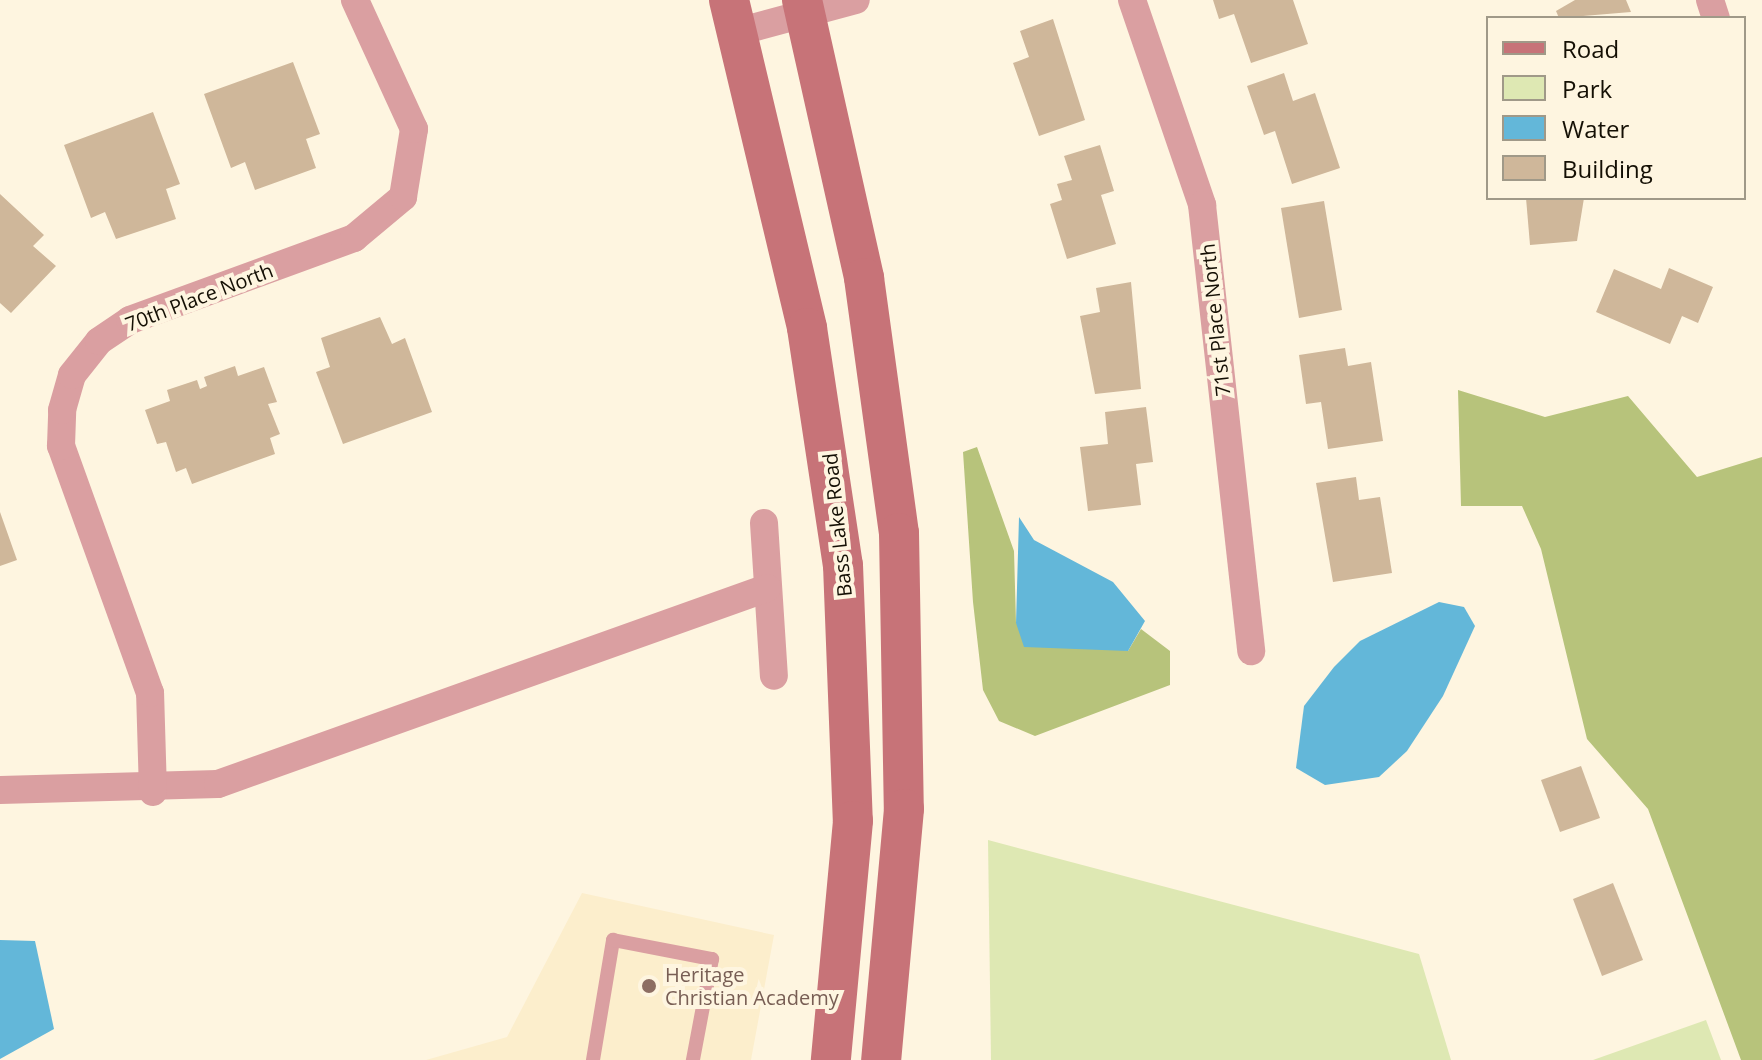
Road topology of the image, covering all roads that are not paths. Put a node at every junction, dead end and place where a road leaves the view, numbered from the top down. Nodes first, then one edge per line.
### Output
1 (355, 0) edge
2 (856, 0) edge
3 (1132, 0) edge
4 (804, 8) edge
5 (733, 16) edge
6 (764, 523) dead end
7 (767, 588) junction
8 (1251, 651) dead end
9 (774, 676) dead end
10 (0, 790) edge
11 (153, 792) junction
12 (593, 1060) edge
13 (693, 1060) edge
14 (831, 1060) edge
15 (881, 1060) edge

1 - 11 street, 70th Place North
2 - 4 street
3 - 8 street, 71st Place North
4 - 5 street
4 - 15 main road
5 - 14 main road, Bass Lake Road
6 - 7 street
7 - 9 street
7 - 11 street
10 - 11 street
12 - 13 lane

